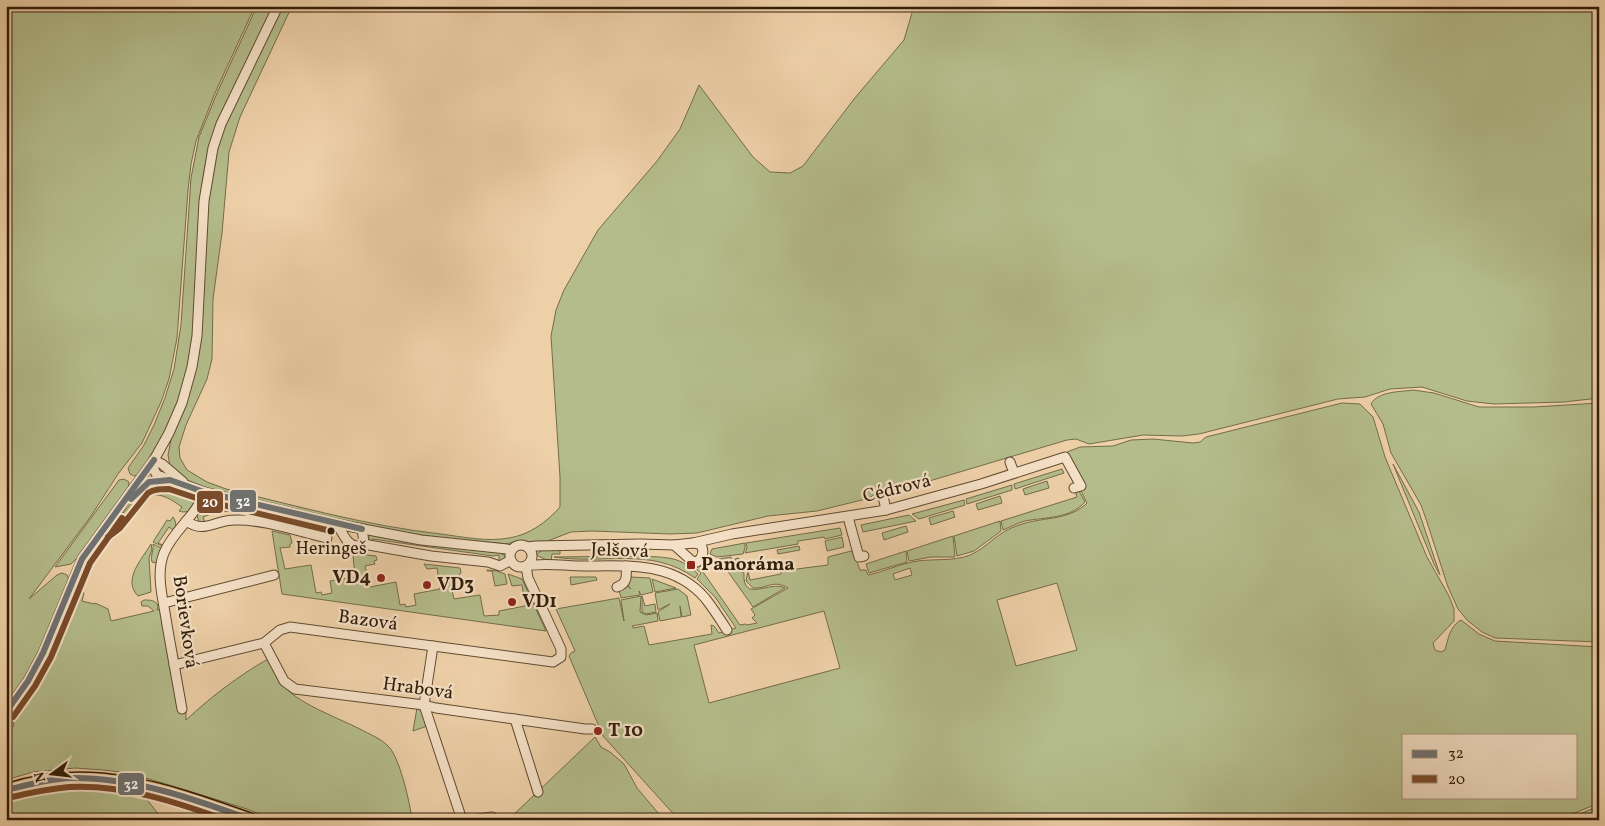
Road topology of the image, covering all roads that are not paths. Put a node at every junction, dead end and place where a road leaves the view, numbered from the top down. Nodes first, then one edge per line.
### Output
1 (278, 6) edge
2 (154, 460) junction
3 (1010, 462) dead end
4 (1014, 473) junction
5 (170, 480) junction
6 (188, 486) junction
7 (1074, 488) dead end
8 (204, 492) junction
9 (882, 496) dead end
10 (886, 510) junction
11 (848, 516) junction
12 (186, 521) junction
13 (337, 524) junction
14 (362, 529) junction
15 (103, 530) junction
16 (328, 538) dead end
17 (693, 543) junction
18 (363, 544) junction
19 (674, 546) junction
20 (531, 552) junction
21 (864, 556) dead end
22 (516, 561) junction
23 (546, 564) junction
24 (626, 566) junction
25 (274, 575) dead end
26 (616, 587) dead end
27 (164, 603) junction
28 (718, 617) junction
29 (710, 622) dead end
30 (727, 630) dead end
31 (264, 643) junction
32 (433, 646) junction
33 (174, 665) junction
34 (424, 705) junction
35 (182, 709) dead end
36 (6, 712) edge
37 (515, 719) junction
38 (592, 729) dead end
39 (6, 790) edge
40 (538, 792) dead end
41 (492, 817) dead end
42 (253, 820) edge
43 (462, 820) edge
44 (473, 820) edge

1 - 2 street
2 - 5 street
2 - 6 street
2 - 15 street
3 - 4 street
4 - 7 street, Cédrová
4 - 10 street, Cédrová
5 - 6 street
5 - 15 street
6 - 8 street
8 - 12 street, Borievková
8 - 13 street
9 - 10 street
10 - 11 street, Cédrová
11 - 17 street, Cédrová
11 - 21 street
12 - 16 street
12 - 27 street, Borievková
13 - 14 street
13 - 18 street
14 - 18 street
14 - 22 street
15 - 36 street
17 - 19 street, Cédrová
17 - 19 street
18 - 22 street
19 - 20 street, Cédrová
20 - 22 street
20 - 22 street, Cédrová
20 - 23 street
22 - 23 street
22 - 32 street, Bazová
23 - 24 street, Jelšová
24 - 26 street
24 - 28 street, Jelšová
25 - 27 street
27 - 33 street, Borievková
28 - 29 street
28 - 30 street, Jelšová
31 - 32 street, Bazová
31 - 33 street, Bazová
31 - 34 street, Hrabová
32 - 34 street
33 - 35 street, Borievková
34 - 37 street, Hrabová
34 - 43 street
37 - 38 street, Hrabová
37 - 40 street
39 - 42 main road
41 - 44 street

